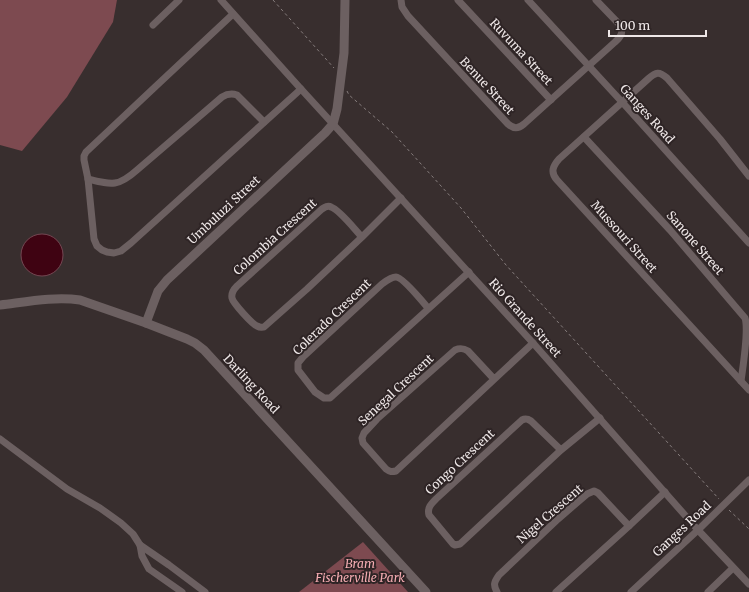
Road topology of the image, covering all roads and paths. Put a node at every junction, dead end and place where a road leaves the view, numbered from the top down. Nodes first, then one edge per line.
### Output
1 (179, 0) edge
2 (221, 0) edge
3 (273, 0) edge
4 (345, 0) edge
5 (400, 0) edge
6 (458, 0) edge
7 (528, 0) edge
8 (596, 0) edge
9 (233, 14) junction
10 (153, 25) dead end
11 (589, 66) junction
12 (342, 76) junction
13 (301, 89) junction
14 (347, 89) dead end
15 (550, 100) junction
16 (622, 102) junction
17 (264, 122) junction
18 (333, 124) junction
19 (584, 137) junction
20 (749, 176) edge
21 (88, 179) junction
22 (401, 198) junction
23 (362, 238) junction
24 (749, 243) edge
25 (468, 272) junction
26 (0, 305) edge
27 (428, 308) junction
28 (146, 323) junction
29 (533, 343) junction
30 (494, 379) junction
31 (741, 381) junction
32 (749, 390) edge
33 (600, 418) junction
34 (0, 438) edge
35 (561, 450) junction
36 (749, 480) edge
37 (665, 492) junction
38 (724, 505) junction
39 (629, 526) junction
40 (749, 529) edge
41 (698, 530) junction
42 (140, 545) junction
43 (733, 568) junction
44 (749, 584) edge
45 (182, 592) edge
46 (205, 592) edge
47 (426, 592) edge
48 (497, 592) edge
49 (556, 592) edge
50 (631, 592) edge
51 (708, 592) edge

1 - 10 street
2 - 9 street, Rio Grande Street
3 - 12 path
4 - 12 street
5 - 15 street, Benue Street
6 - 15 street, Ruvuma Street
7 - 11 street, Ganges Road
8 - 11 street, Benue Street
9 - 13 street, Rio Grande Street
9 - 21 street
11 - 15 street, Benue Street
11 - 16 street, Ganges Road
12 - 18 street
13 - 17 street
13 - 18 street, Rio Grande Street
14 - 38 path
16 - 19 street, Mussouri Street
16 - 20 street, Mussouri Street
16 - 24 street, Ganges Road
17 - 21 street
17 - 21 street
18 - 22 street, Rio Grande Street
18 - 28 street, Umbuluzi Street
19 - 31 street, Sanone Street
19 - 31 street, Mussouri Street
22 - 23 street, Colombia Crescent
22 - 25 street, Rio Grande Street
23 - 23 street, Colombia Crescent
25 - 27 street, Colerado Crescent
25 - 29 street, Rio Grande Street
26 - 28 street, Darling Road
27 - 27 street, Colerado Crescent
28 - 47 street, Darling Road
29 - 30 street, Senegal Crescent
29 - 33 street, Rio Grande Street
30 - 30 street, Senegal Crescent
31 - 32 street, Mussouri Street
33 - 35 street, Congo Crescent
33 - 37 street, Rio Grande Street
34 - 42 street
35 - 35 street, Congo Crescent
36 - 38 street, Ganges Road
37 - 39 street
37 - 41 street, Rio Grande Street
38 - 40 path
38 - 41 street, Ganges Road
39 - 48 street, Nigel Crescent
39 - 49 street
41 - 43 street, Rio Grande Street
41 - 50 street, Ganges Road
42 - 45 street
42 - 46 street
43 - 44 street, Rio Grande Street
43 - 51 street

